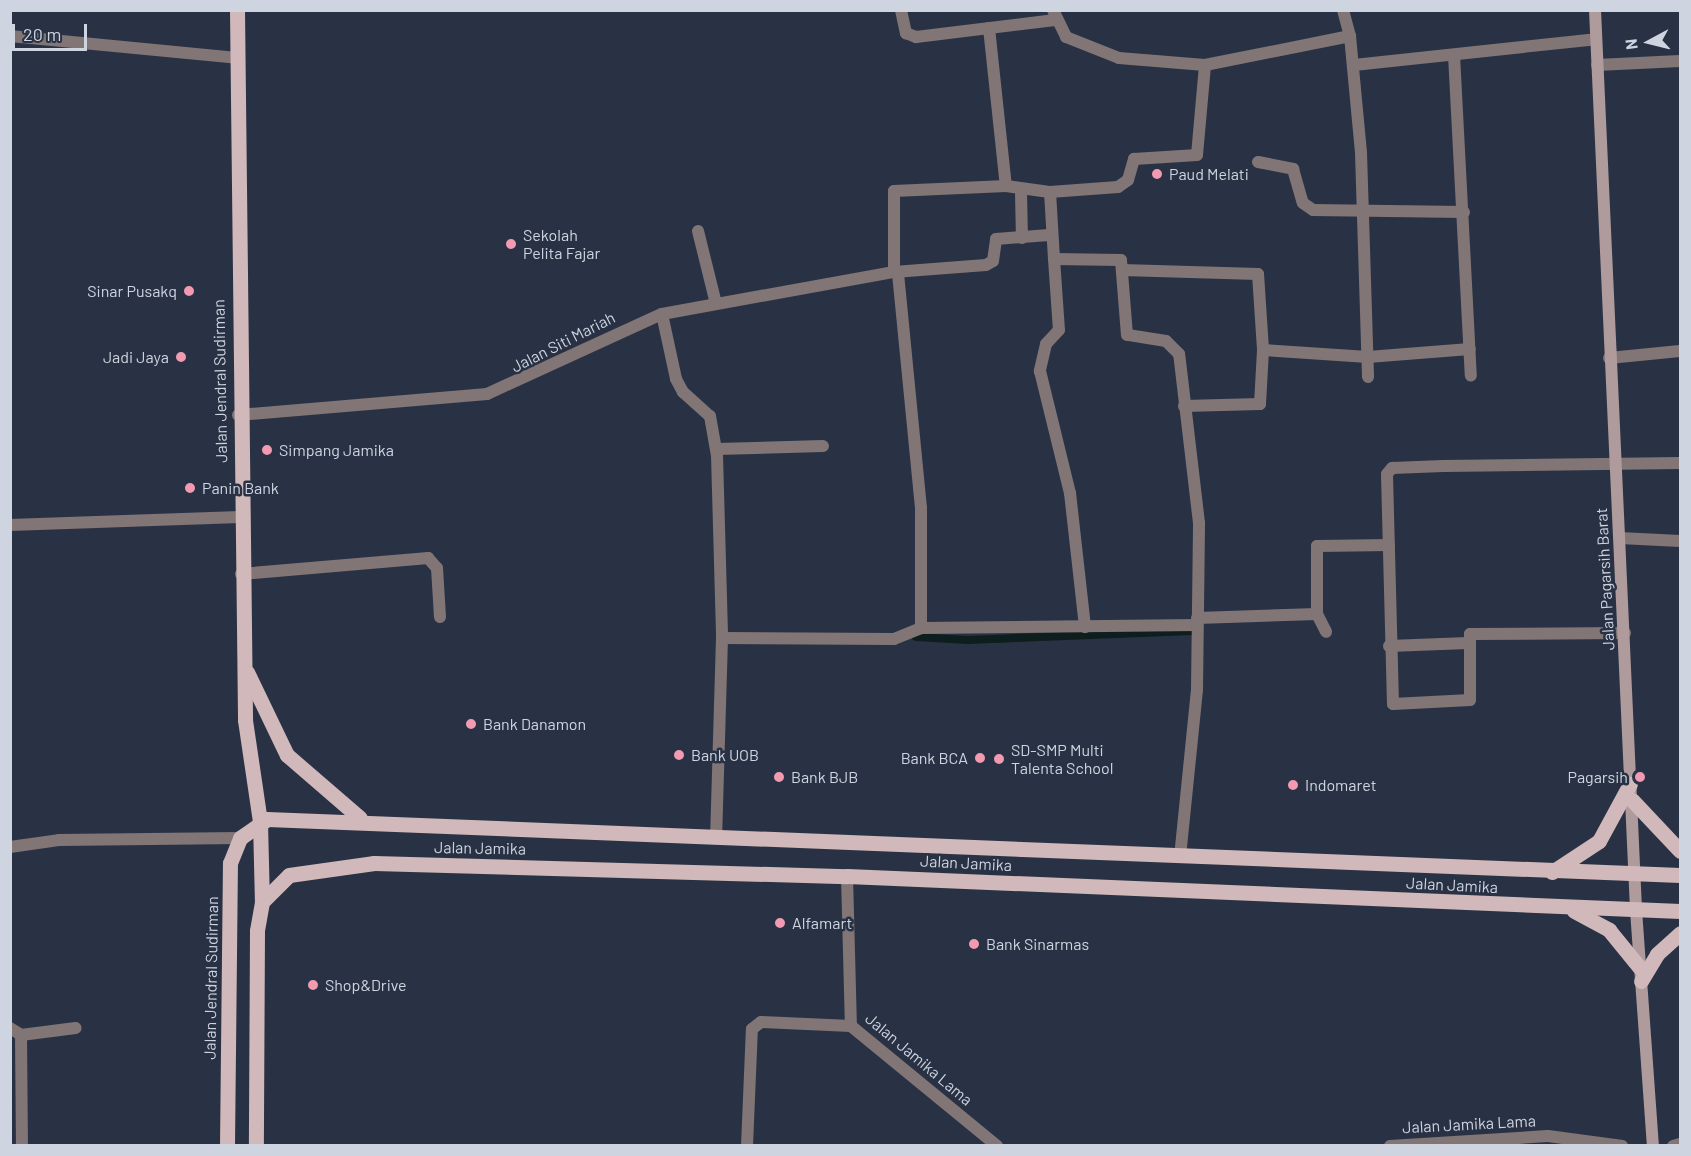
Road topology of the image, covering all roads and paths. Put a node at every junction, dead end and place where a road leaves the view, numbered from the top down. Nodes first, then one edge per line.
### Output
1 (237, 10) edge
2 (901, 10) edge
3 (1343, 10) edge
4 (1595, 10) edge
5 (1054, 15) edge
6 (989, 28) junction
7 (10, 36) edge
8 (1350, 36) junction
9 (1596, 39) junction
10 (1454, 55) junction
11 (237, 58) junction
12 (1680, 61) edge
13 (1597, 64) junction
14 (1205, 65) junction
15 (1354, 65) junction
16 (1258, 162) dead end
17 (1006, 186) junction
18 (1021, 192) junction
19 (1050, 192) junction
20 (1464, 212) junction
21 (1364, 214) junction
22 (698, 231) dead end
23 (1049, 236) junction
24 (1022, 238) junction
25 (1053, 259) junction
26 (1122, 270) junction
27 (896, 273) junction
28 (716, 304) junction
29 (662, 314) junction
30 (1263, 350) junction
31 (1470, 350) junction
32 (1680, 351) edge
33 (1368, 357) junction
34 (1609, 358) junction
35 (1471, 376) dead end
36 (1368, 377) dead end
37 (1184, 406) junction
38 (237, 415) junction
39 (823, 446) dead end
40 (717, 449) junction
41 (1680, 463) edge
42 (1615, 465) junction
43 (240, 516) junction
44 (10, 525) edge
45 (1620, 538) junction
46 (1680, 541) edge
47 (1389, 545) junction
48 (241, 574) junction
49 (1317, 614) junction
50 (440, 617) dead end
51 (1197, 622) junction
52 (1085, 627) junction
53 (921, 628) junction
54 (1326, 632) dead end
55 (1625, 633) junction
56 (722, 638) junction
57 (1468, 643) junction
58 (1389, 646) junction
59 (244, 664) junction
60 (1630, 784) junction
61 (1632, 801) junction
62 (360, 818) junction
63 (260, 822) junction
64 (717, 836) junction
65 (240, 838) junction
66 (10, 847) edge
67 (1680, 851) edge
68 (1180, 857) junction
69 (1549, 873) junction
70 (1635, 874) junction
71 (1680, 875) edge
72 (847, 876) junction
73 (262, 902) junction
74 (1565, 908) junction
75 (1636, 910) junction
76 (1680, 912) edge
77 (1680, 933) edge
78 (1640, 975) junction
79 (851, 1026) junction
80 (10, 1028) edge
81 (76, 1028) dead end
82 (21, 1035) junction
83 (1436, 1143) edge
84 (1680, 1144) edge
85 (22, 1146) edge
86 (227, 1146) edge
87 (256, 1146) edge
88 (747, 1146) edge
89 (997, 1146) edge
90 (1390, 1146) edge
91 (1622, 1146) edge
92 (1653, 1146) edge
93 (1673, 1146) edge

1 - 11 main road, Jalan Jendral Sudirman
2 - 6 street
3 - 8 street
4 - 9 street, Jalan Pagarsih Barat
5 - 6 street
5 - 14 street
6 - 17 street
7 - 11 street
8 - 14 street
8 - 15 street
9 - 10 street
9 - 13 street, Jalan Pagarsih Barat
10 - 15 street
10 - 20 street
11 - 38 main road, Jalan Jendral Sudirman
12 - 13 street
13 - 34 street, Jalan Pagarsih Barat
14 - 19 street
15 - 21 street
16 - 21 street
17 - 18 street
17 - 27 street
18 - 19 street
18 - 24 street
19 - 23 street
20 - 21 street
20 - 31 street
21 - 33 street
22 - 28 street
23 - 24 street
23 - 25 street
24 - 27 street, Jalan Siti Mariah
25 - 26 street
25 - 52 street
26 - 30 street
26 - 37 street
27 - 28 street, Jalan Siti Mariah
27 - 53 street
28 - 29 street, Jalan Siti Mariah
29 - 38 street, Jalan Siti Mariah
29 - 40 street
30 - 33 street
30 - 37 street
31 - 33 street
31 - 35 street
32 - 34 street
33 - 36 street
34 - 42 street, Jalan Pagarsih Barat
37 - 51 street
38 - 43 main road, Jalan Jendral Sudirman
39 - 40 street
40 - 56 street
41 - 42 street
42 - 45 street, Jalan Pagarsih Barat
42 - 47 street
43 - 44 street
43 - 48 main road, Jalan Jendral Sudirman
45 - 46 street
45 - 55 street, Jalan Pagarsih Barat
47 - 49 street
47 - 58 street
48 - 50 street
48 - 59 main road, Jalan Jendral Sudirman
49 - 51 street
49 - 54 street
51 - 52 street
51 - 68 street
52 - 53 street
53 - 56 street
55 - 57 street
55 - 60 street, Jalan Pagarsih Barat
56 - 64 street
57 - 58 street
57 - 58 street
59 - 62 main road
59 - 63 main road, Jalan Jendral Sudirman
60 - 61 street, Jalan Pagarsih Barat
60 - 69 main road
61 - 67 main road
61 - 70 street, Jalan Pagarsih Barat
62 - 63 main road, Jalan Jamika
62 - 64 main road, Jalan Jamika
63 - 65 main road
63 - 73 main road, Jalan Jendral Sudirman
64 - 68 main road, Jalan Jamika
65 - 66 street
65 - 86 main road, Jalan Jendral Sudirman
68 - 69 main road, Jalan Jamika
69 - 70 main road, Jalan Jamika
70 - 71 main road, Jalan Jamika
70 - 75 street, Jalan Pagarsih Barat
72 - 73 main road, Jalan Jamika
72 - 74 main road, Jalan Jamika
72 - 79 street, Jalan Jamika Lama
73 - 87 main road, Jalan Jendral Sudirman
74 - 75 main road, Jalan Jamika
74 - 78 main road
75 - 76 main road, Jalan Jamika
75 - 78 street, Jalan Pagarsih Barat
77 - 78 main road
78 - 92 street, Jalan Pagarsih Barat
79 - 88 street
79 - 89 street, Jalan Jamika Lama
80 - 82 street
81 - 82 street
82 - 85 street
83 - 90 street, Jalan Jamika Lama
83 - 91 street, Jalan Jamika Lama
84 - 93 street

